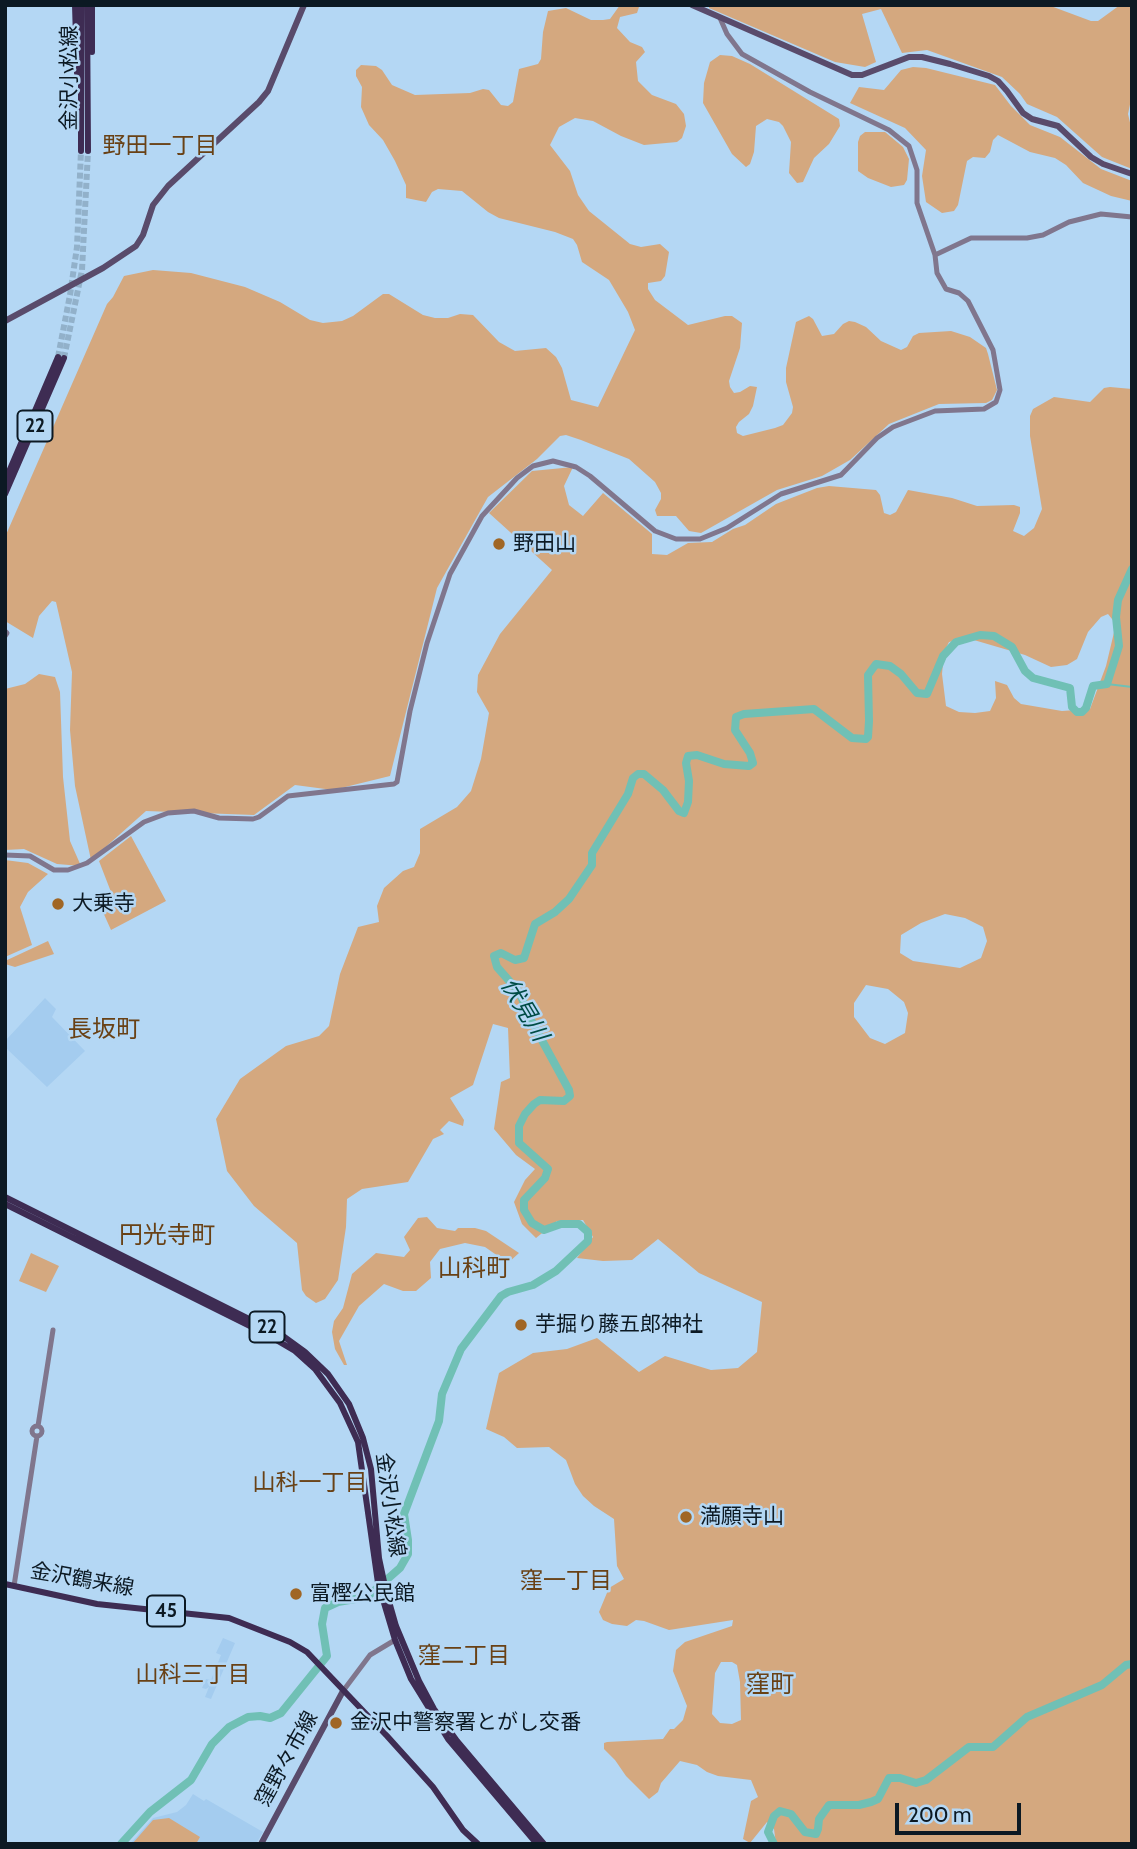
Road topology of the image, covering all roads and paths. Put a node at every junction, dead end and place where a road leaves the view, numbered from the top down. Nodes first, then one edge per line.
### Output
1 (91, 5) edge
2 (304, 5) edge
3 (692, 5) edge
4 (77, 7) edge
5 (84, 17) junction
6 (720, 18) junction
7 (1132, 174) edge
8 (1132, 217) edge
9 (935, 255) junction
10 (5, 321) edge
11 (5, 481) edge
12 (5, 494) edge
13 (5, 855) edge
14 (5, 1197) edge
15 (5, 1204) edge
16 (53, 1330) dead end
17 (381, 1581) junction
18 (5, 1584) edge
19 (14, 1586) junction
20 (383, 1590) junction
21 (395, 1640) junction
22 (343, 1691) junction
23 (261, 1844) edge
24 (478, 1844) edge
25 (537, 1844) edge
26 (544, 1844) edge

1 - 5 main road, 金沢小松線
2 - 10 main road
3 - 6 main road
4 - 5 main road, 金沢小松線
5 - 5 main road, 金沢小松線
6 - 7 main road
6 - 9 street
8 - 9 street
9 - 13 street
11 - 12 main road, 22
14 - 17 main road, 金沢小松線 / 22
15 - 17 main road, 金沢小松線 / 22
16 - 19 street
17 - 20 main road, 金沢小松線 / 22
18 - 19 main road, 金沢鶴来線 / 45
19 - 22 main road, 金沢鶴来線 / 45
20 - 21 main road, 金沢小松線 / 22
20 - 26 main road, 金沢小松線 / 22
21 - 22 street
21 - 25 main road, 金沢小松線 / 22
22 - 23 main road, 窪野々市線
22 - 24 main road, 金沢鶴来線 / 45

